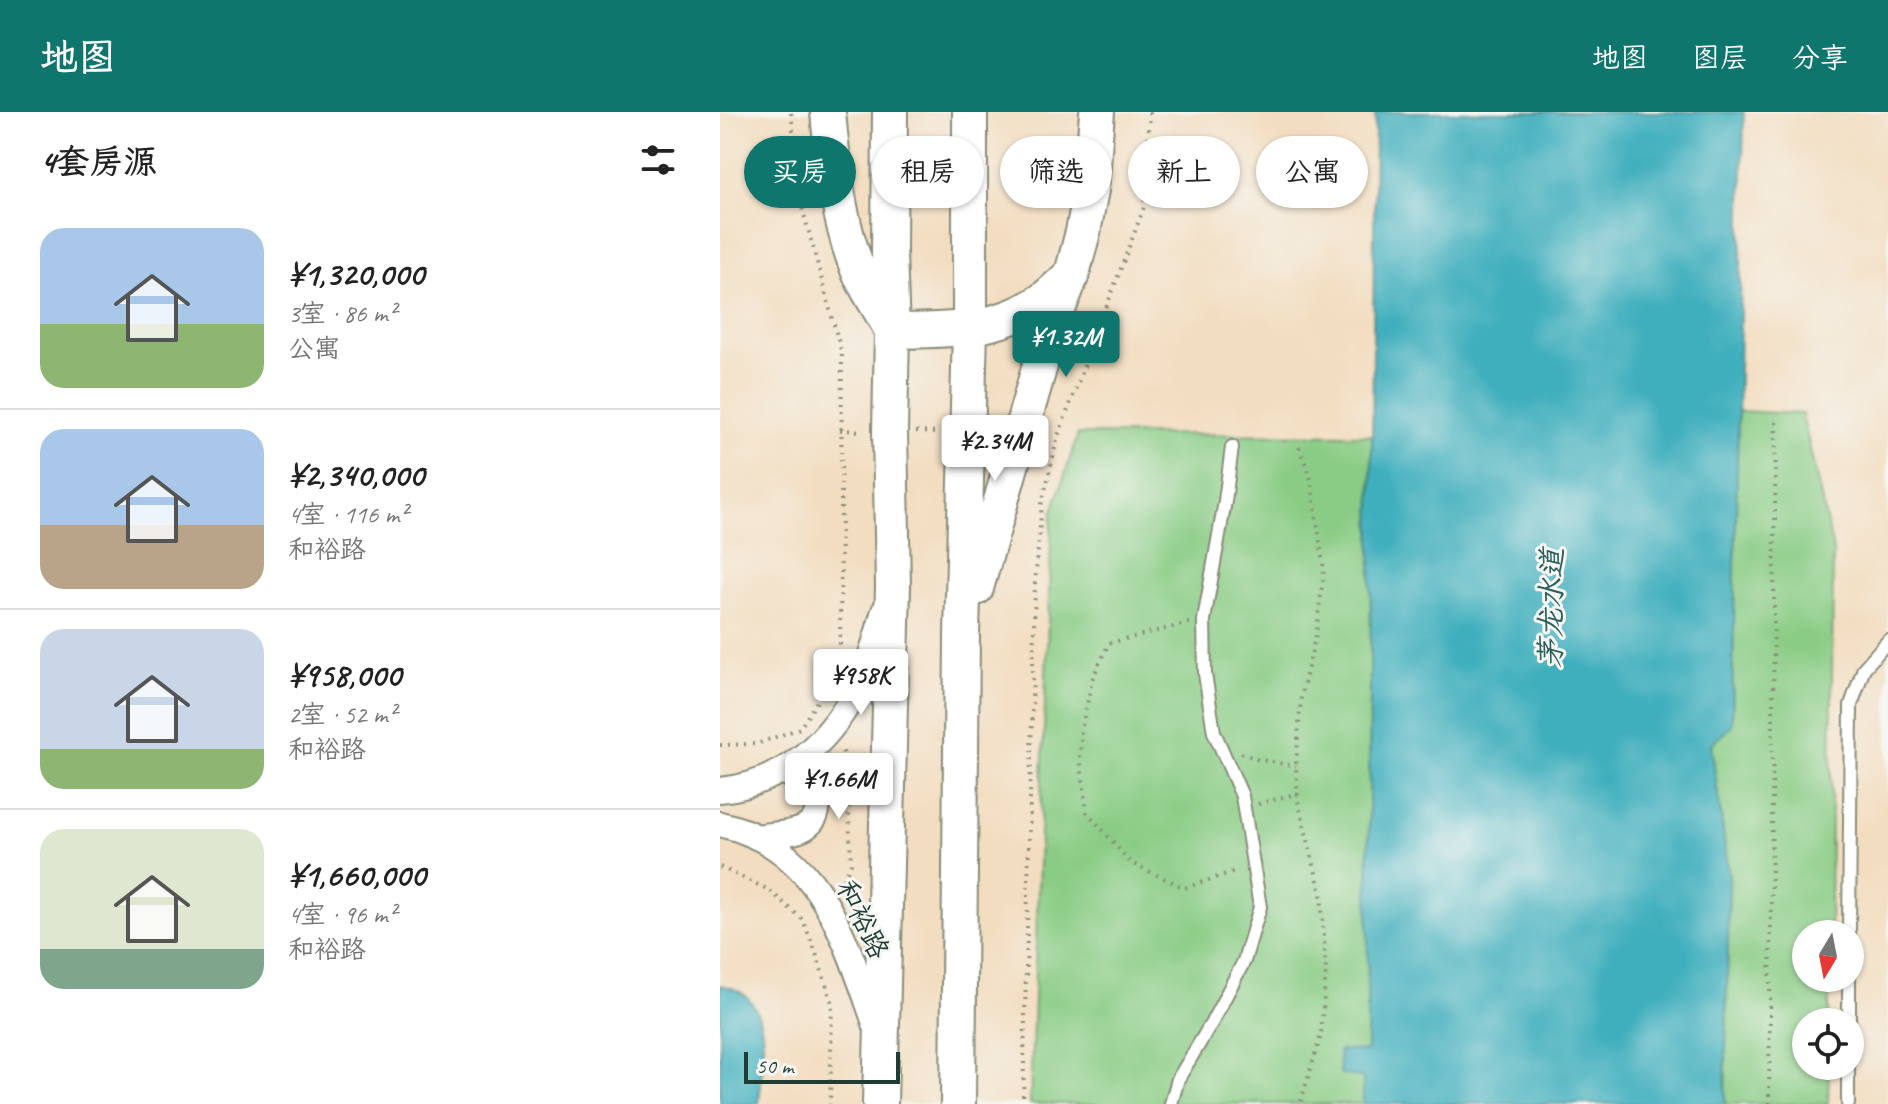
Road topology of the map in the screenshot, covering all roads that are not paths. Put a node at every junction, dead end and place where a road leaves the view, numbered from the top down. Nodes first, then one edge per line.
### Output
1 (828, 112) edge
2 (890, 112) edge
3 (970, 112) edge
4 (1097, 112) edge
5 (1072, 274) junction
6 (970, 329) junction
7 (892, 331) junction
8 (1232, 447) dead end
9 (893, 586) junction
10 (962, 635) junction
11 (1888, 641) edge
12 (784, 772) junction
13 (720, 790) edge
14 (720, 824) edge
15 (756, 837) junction
16 (1849, 920) edge
17 (882, 1041) junction
18 (1848, 1080) edge
19 (880, 1104) edge
20 (958, 1104) edge
21 (1171, 1104) edge
22 (1848, 1104) edge

1 - 7 street
2 - 7 street
3 - 6 street
4 - 5 street
5 - 6 street
5 - 10 street
6 - 7 street
6 - 10 street
7 - 9 street
8 - 21 lane
9 - 12 street
9 - 17 street
10 - 20 street
11 - 16 lane
12 - 13 street
12 - 15 street
14 - 15 street, 和裕路
15 - 17 street, 和裕路
17 - 19 street
18 - 22 lane

